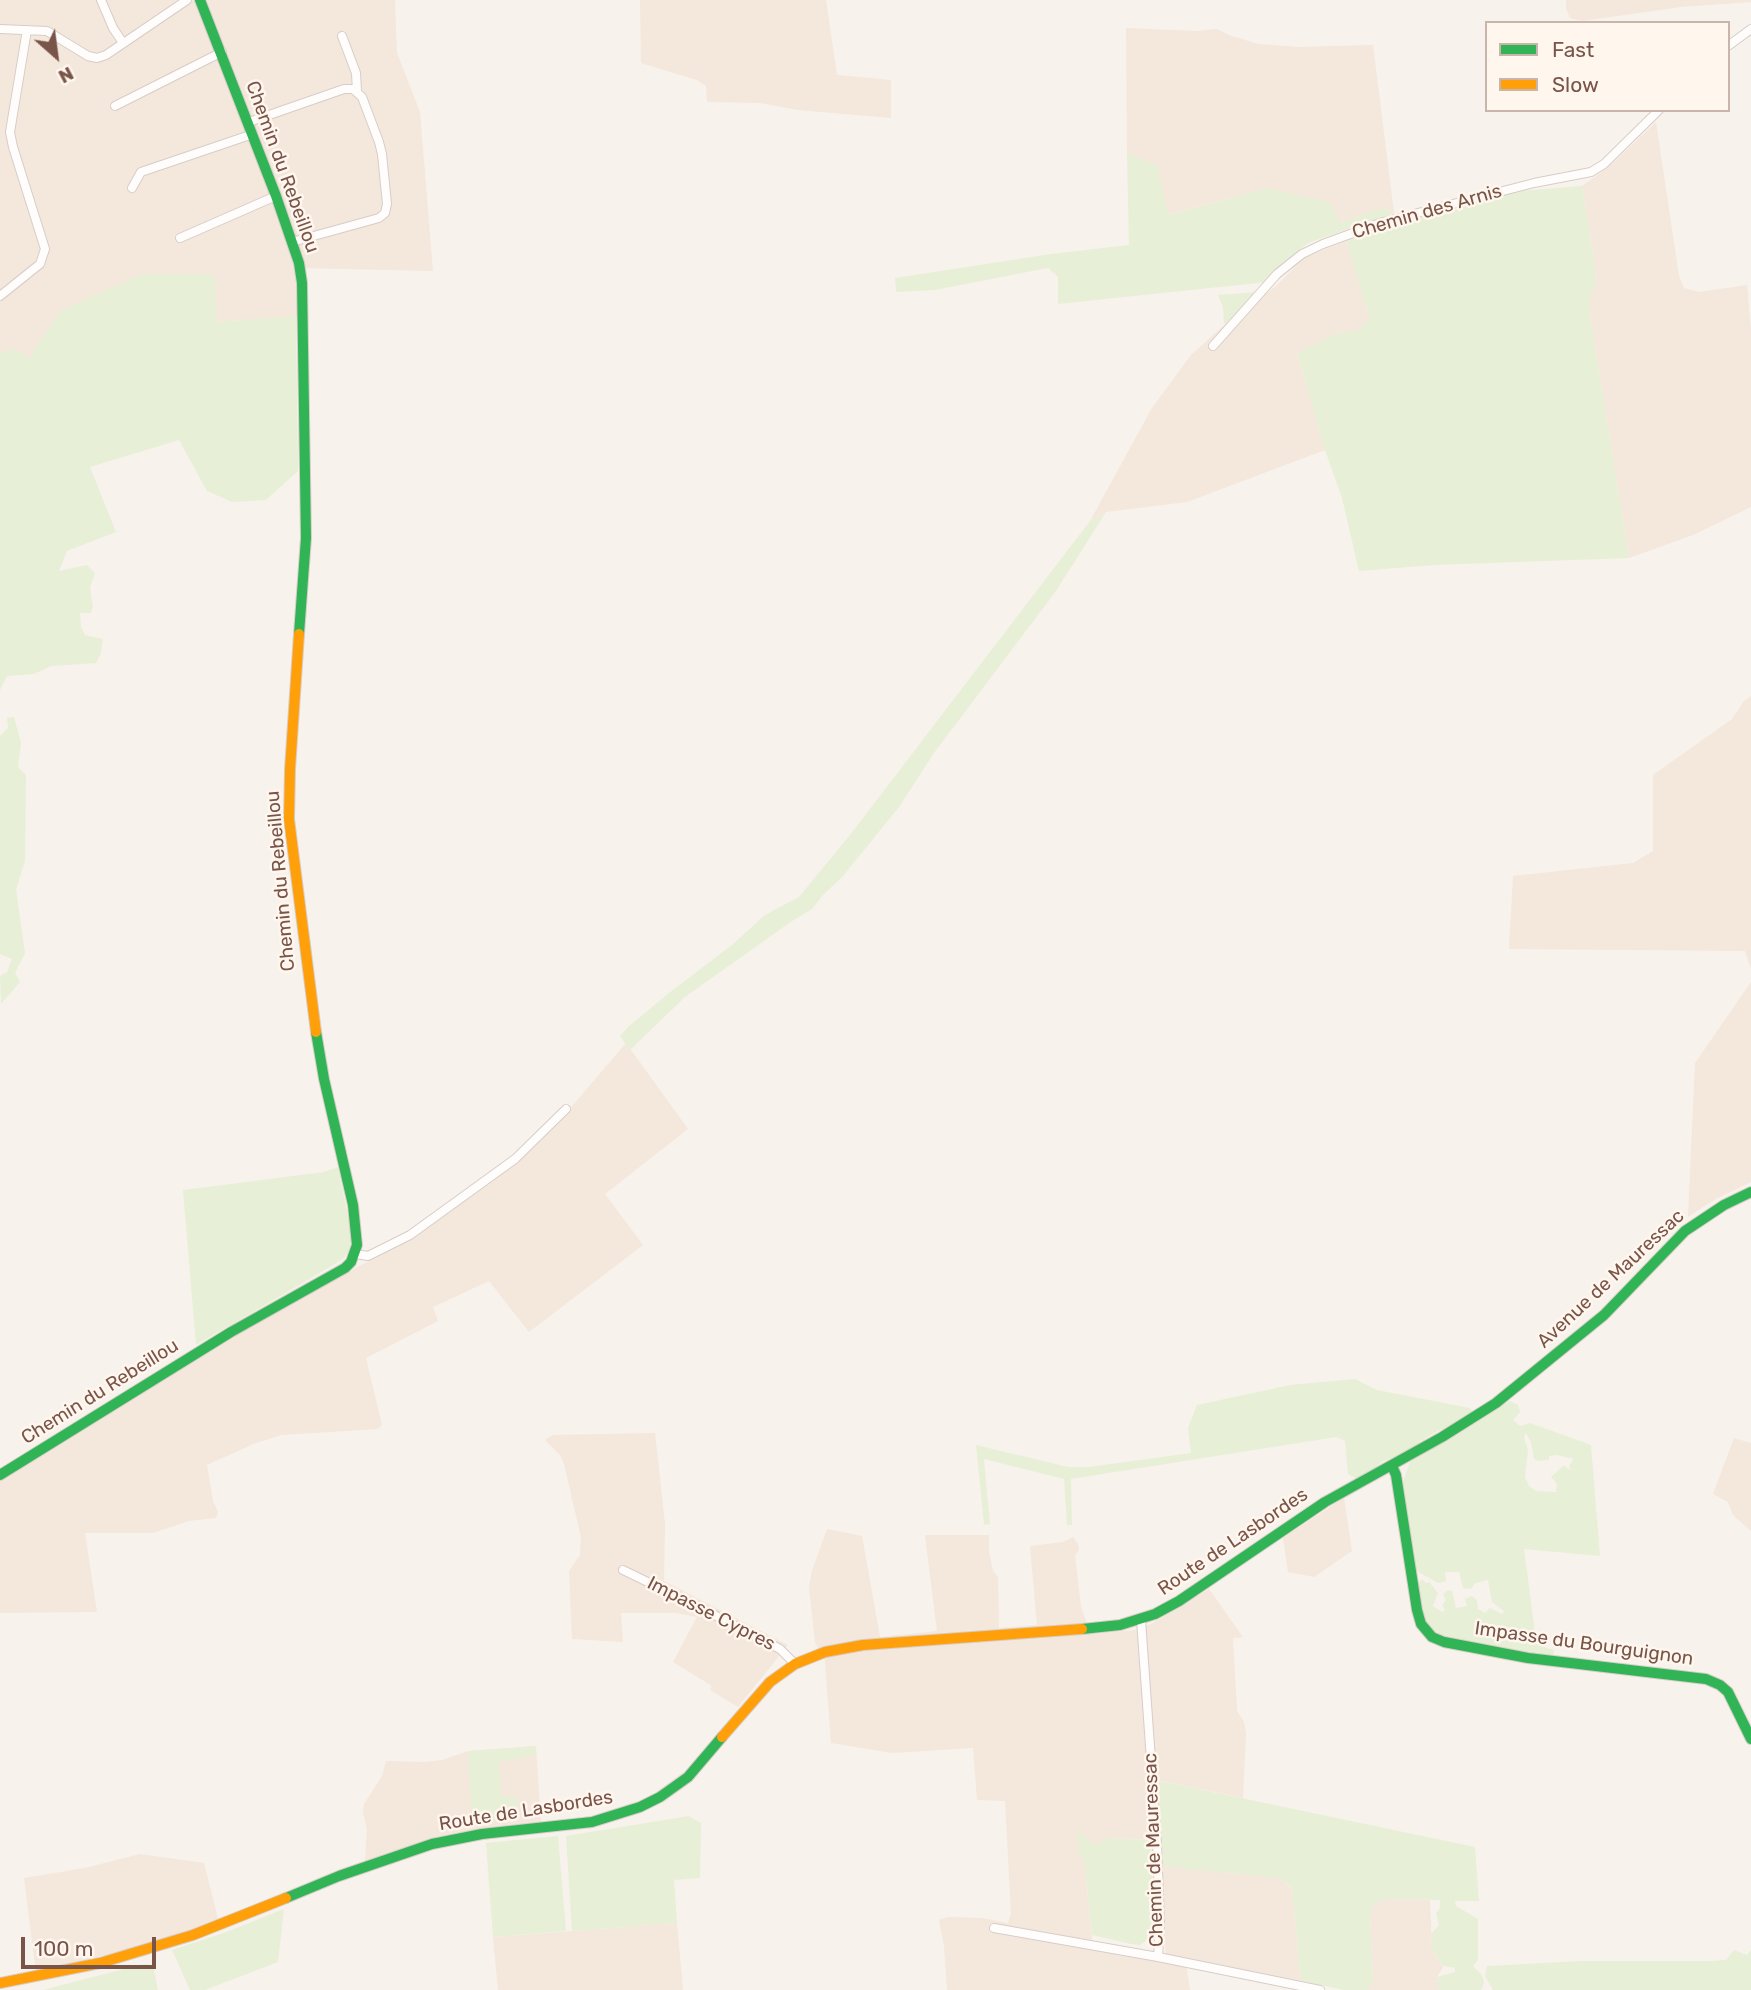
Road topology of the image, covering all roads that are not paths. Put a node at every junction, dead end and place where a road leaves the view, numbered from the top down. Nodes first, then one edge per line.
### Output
1 (101, 0) edge
2 (187, 0) edge
3 (200, 0) edge
4 (0, 29) edge
5 (1751, 29) edge
6 (27, 30) junction
7 (342, 36) dead end
8 (123, 43) junction
9 (1730, 45) edge
10 (222, 52) junction
11 (357, 91) junction
12 (115, 106) dead end
13 (1656, 112) edge
14 (248, 122) junction
15 (253, 134) junction
16 (132, 188) dead end
17 (276, 196) junction
18 (180, 238) dead end
19 (292, 242) junction
20 (2, 292) edge
21 (1213, 346) dead end
22 (566, 1109) dead end
23 (1751, 1192) edge
24 (355, 1254) junction
25 (1392, 1466) junction
26 (0, 1475) edge
27 (623, 1570) dead end
28 (1141, 1620) junction
29 (795, 1664) junction
30 (1751, 1739) edge
31 (994, 1928) dead end
32 (1158, 1957) junction
33 (0, 1983) edge
34 (1320, 1990) edge

1 - 8 street
2 - 8 street
3 - 10 street, Chemin du Rebeillou
4 - 6 street
5 - 9 street
6 - 8 street
6 - 20 street
7 - 11 street
10 - 12 street
10 - 14 street, Chemin du Rebeillou
11 - 14 street
11 - 19 street
13 - 21 street, Chemin des Arnis
14 - 15 street, Chemin du Rebeillou
15 - 16 street
15 - 17 street, Chemin du Rebeillou
17 - 18 street
17 - 19 street, Chemin du Rebeillou
19 - 24 street, Chemin du Rebeillou
22 - 24 street
23 - 25 street, Avenue de Mauressac
24 - 26 street, Chemin du Rebeillou
25 - 28 street, Route de Lasbordes
25 - 30 street, Impasse du Bourguignon
27 - 29 street, Impasse Cypres
28 - 29 street, Route de Lasbordes
28 - 32 street, Chemin de Mauressac
29 - 33 street, Route de Lasbordes
31 - 32 street
32 - 34 street, Chemin de Mauressac

